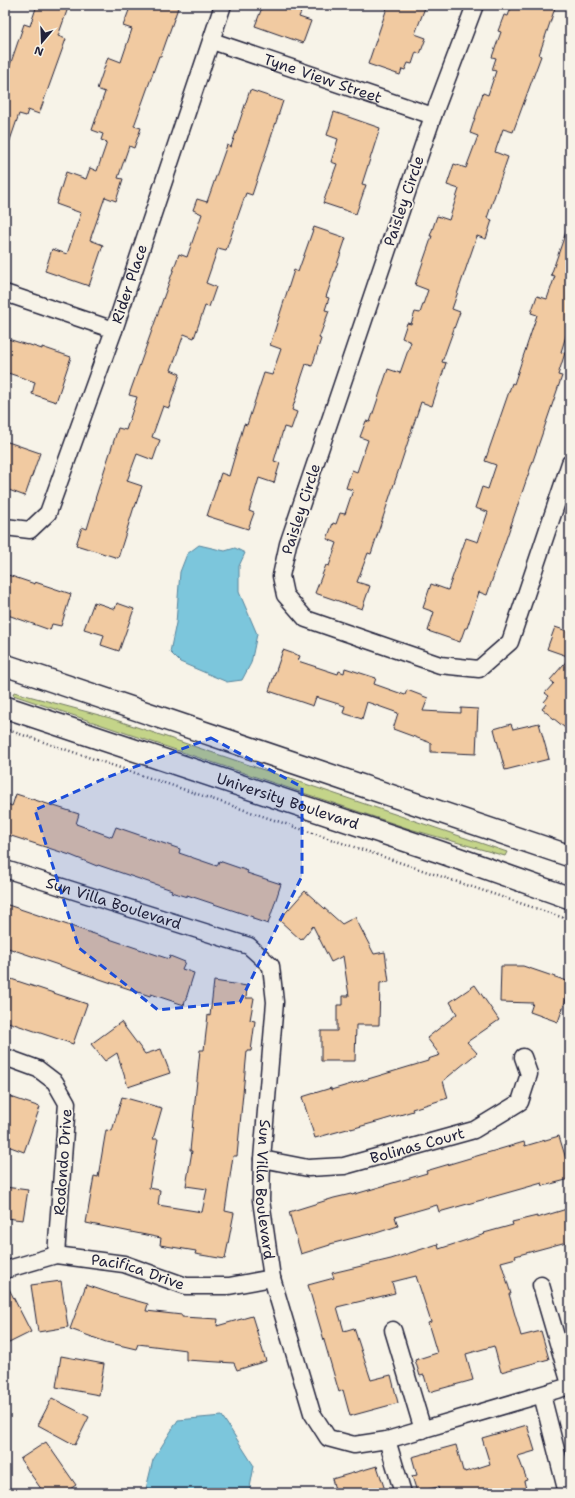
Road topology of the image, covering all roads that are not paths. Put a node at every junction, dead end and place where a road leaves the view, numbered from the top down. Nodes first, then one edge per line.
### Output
1 (223, 5) edge
2 (475, 5) edge
3 (212, 41) junction
4 (433, 116) junction
5 (5, 293) edge
6 (114, 330) junction
7 (570, 463) edge
8 (5, 527) edge
9 (5, 665) edge
10 (5, 707) edge
11 (440, 852) junction
12 (570, 856) edge
13 (5, 869) edge
14 (570, 887) edge
15 (570, 898) edge
16 (5, 1057) edge
17 (523, 1057) dead end
18 (262, 1159) junction
19 (56, 1255) junction
20 (5, 1270) edge
21 (272, 1278) junction
22 (541, 1285) dead end
23 (392, 1330) dead end
24 (570, 1385) edge
25 (542, 1395) junction
26 (422, 1430) junction
27 (387, 1440) junction
28 (566, 1489) dead end
29 (403, 1493) edge

1 - 3 street, Rider Place
2 - 4 street, Paisley Circle
3 - 4 street, Tyne View Street
3 - 6 street, Rider Place
4 - 7 street, Paisley Circle
5 - 6 street
6 - 8 street, Rider Place
9 - 12 main road
10 - 11 main road, University Boulevard
11 - 14 main road
11 - 15 main road, University Boulevard
13 - 18 street, Sun Villa Boulevard
16 - 19 street, Rodondo Drive
17 - 18 street, Bolinas Court
18 - 21 street, Sun Villa Boulevard
19 - 20 street, Pacifica Drive
19 - 21 street, Pacifica Drive
21 - 27 street, Sun Villa Boulevard
22 - 24 street
23 - 26 street
24 - 25 street, Sun Villa Boulevard
25 - 26 street, Sun Villa Boulevard
25 - 28 street
26 - 27 street, Sun Villa Boulevard
27 - 29 street

